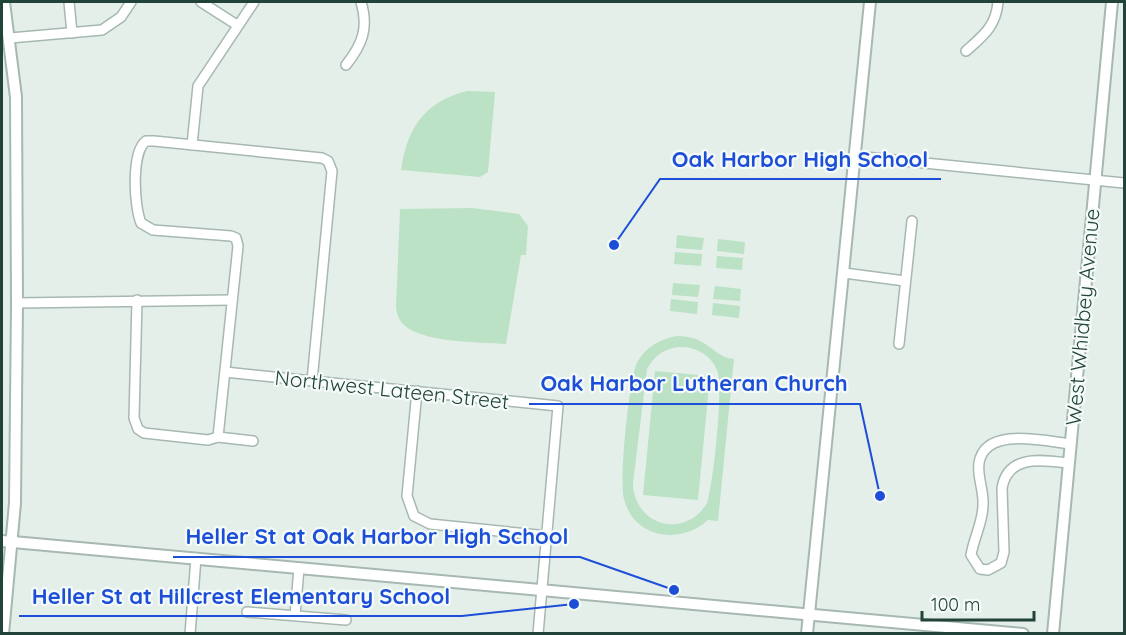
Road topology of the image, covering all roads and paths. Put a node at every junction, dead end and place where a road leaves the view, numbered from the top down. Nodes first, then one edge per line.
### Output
1 (4, 2) edge
2 (69, 2) edge
3 (131, 2) edge
4 (201, 2) edge
5 (254, 2) edge
6 (361, 2) edge
7 (870, 2) edge
8 (998, 2) edge
9 (1112, 2) edge
10 (237, 25) junction
11 (72, 33) junction
12 (9, 38) junction
13 (966, 51) dead end
14 (346, 65) dead end
15 (192, 145) junction
16 (855, 156) junction
17 (1095, 180) junction
18 (1125, 183) edge
19 (912, 221) dead end
20 (844, 273) junction
21 (905, 281) junction
22 (137, 300) junction
23 (232, 300) junction
24 (16, 303) junction
25 (899, 344) dead end
26 (225, 372) junction
27 (312, 381) junction
28 (417, 392) junction
29 (218, 437) junction
30 (253, 441) dead end
31 (1070, 444) junction
32 (1068, 463) junction
33 (548, 536) junction
34 (7, 542) edge
35 (196, 558) junction
36 (299, 567) junction
37 (542, 590) junction
38 (247, 612) dead end
39 (295, 615) junction
40 (808, 615) junction
41 (346, 620) dead end
42 (3, 633) edge
43 (190, 633) edge
44 (538, 633) edge
45 (807, 633) edge
46 (1023, 633) edge
47 (1053, 633) edge

1 - 12 street
2 - 11 street
3 - 11 street
4 - 10 street
5 - 10 street
6 - 14 street
7 - 16 street
8 - 13 street
9 - 17 street, West Whidbey Avenue
10 - 15 street
11 - 12 street
12 - 24 street
15 - 23 street
15 - 27 street
16 - 17 street
16 - 20 street
17 - 18 street
17 - 31 street, West Whidbey Avenue
19 - 21 street
20 - 21 street
20 - 40 street
21 - 25 street
22 - 23 street
22 - 24 street
22 - 29 street
23 - 26 street
24 - 34 street
26 - 27 street, Northwest Lateen Street
26 - 29 street
27 - 28 street, Northwest Lateen Street
28 - 33 street
28 - 33 street, Northwest Lateen Street
29 - 30 street
31 - 32 street, West Whidbey Avenue
31 - 32 street
32 - 47 street, West Whidbey Avenue
33 - 37 street
34 - 35 street
34 - 42 street
35 - 36 street
35 - 43 street
36 - 37 street
36 - 39 street
37 - 40 street
37 - 44 street
38 - 39 street
39 - 41 street
40 - 45 street
40 - 46 street

